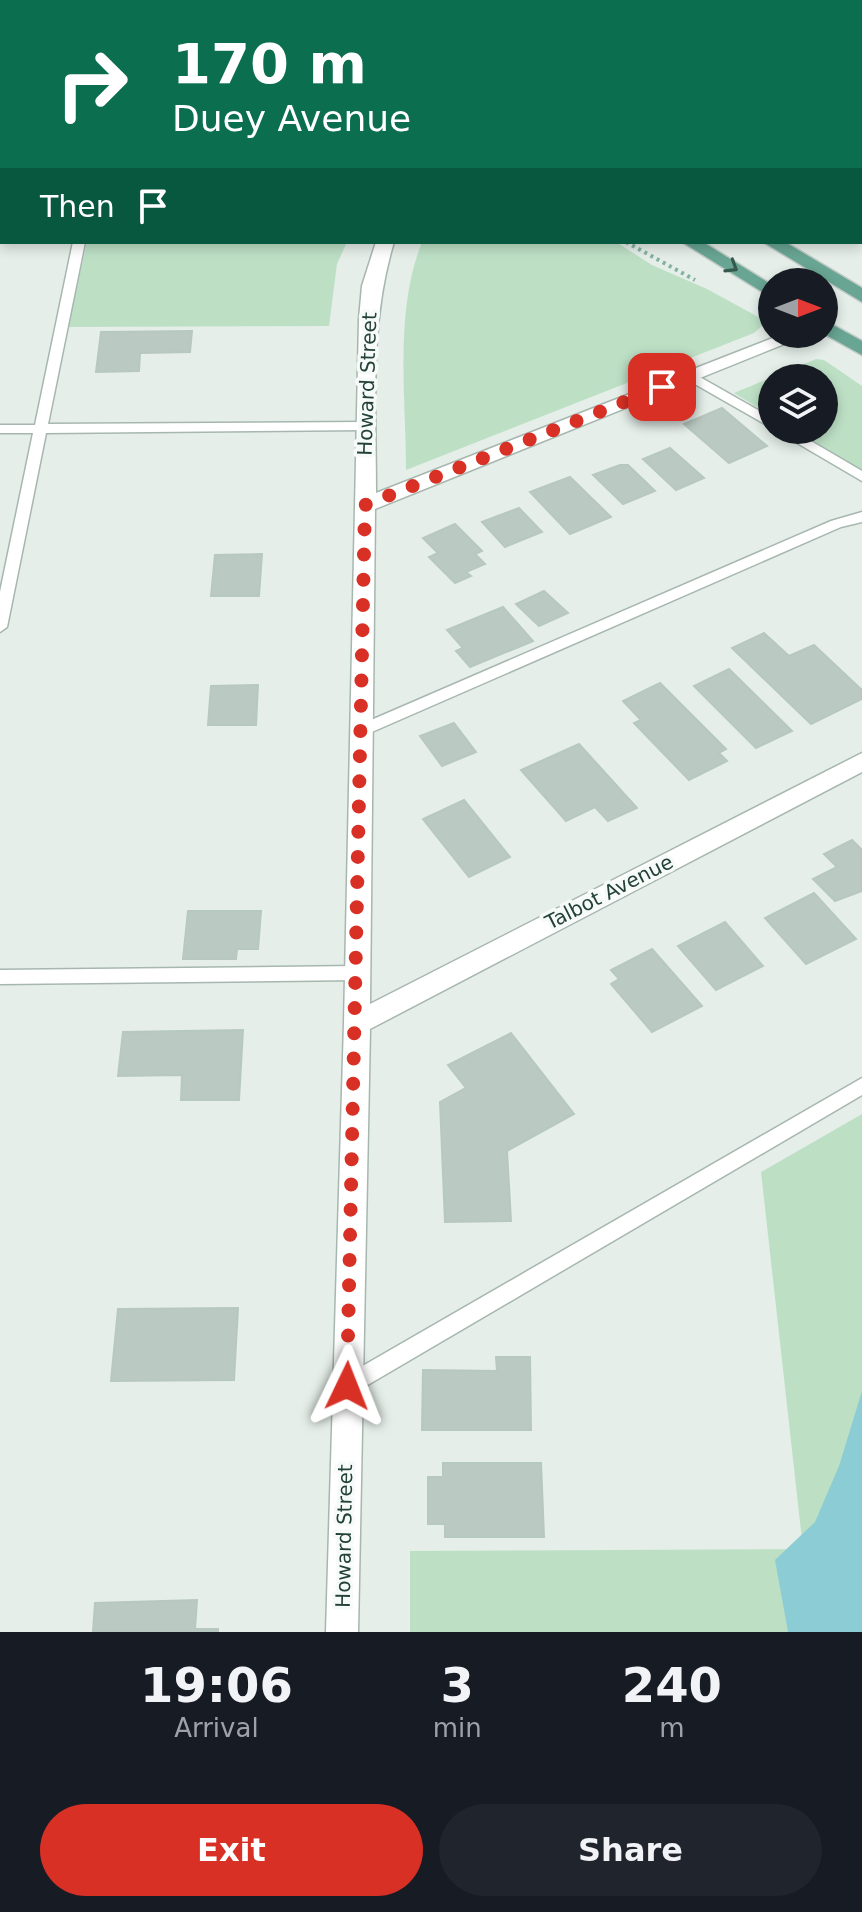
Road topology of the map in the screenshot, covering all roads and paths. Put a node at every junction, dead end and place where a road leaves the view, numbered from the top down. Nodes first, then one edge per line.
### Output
1 (79, 244) edge
2 (384, 244) edge
3 (694, 244) edge
4 (775, 244) edge
5 (758, 284) edge
6 (862, 296) edge
7 (838, 334) edge
8 (764, 348) edge
9 (862, 349) edge
10 (691, 376) junction
11 (758, 416) edge
12 (366, 426) junction
13 (41, 428) junction
14 (0, 429) edge
15 (806, 444) edge
16 (862, 477) edge
17 (365, 505) junction
18 (862, 517) edge
19 (0, 627) edge
20 (360, 731) junction
21 (862, 762) edge
22 (357, 973) junction
23 (0, 977) edge
24 (357, 1023) junction
25 (862, 1086) edge
26 (347, 1386) junction
27 (342, 1632) edge

1 - 13 lane
2 - 12 street, Howard Street
3 -> 5 main road
4 - 6 main road
7 - 9 main road
8 - 10 street
10 - 11 lane
10 - 17 street
12 - 13 lane
12 - 17 street, Howard Street
13 - 14 lane
13 - 19 lane
15 - 16 lane
17 - 20 street, Howard Street
18 - 20 lane
20 - 22 street, Howard Street
21 - 24 street, Talbot Avenue
22 - 23 lane
22 - 24 street, Howard Street
24 - 26 street, Howard Street
25 - 26 lane
26 - 27 street, Howard Street

